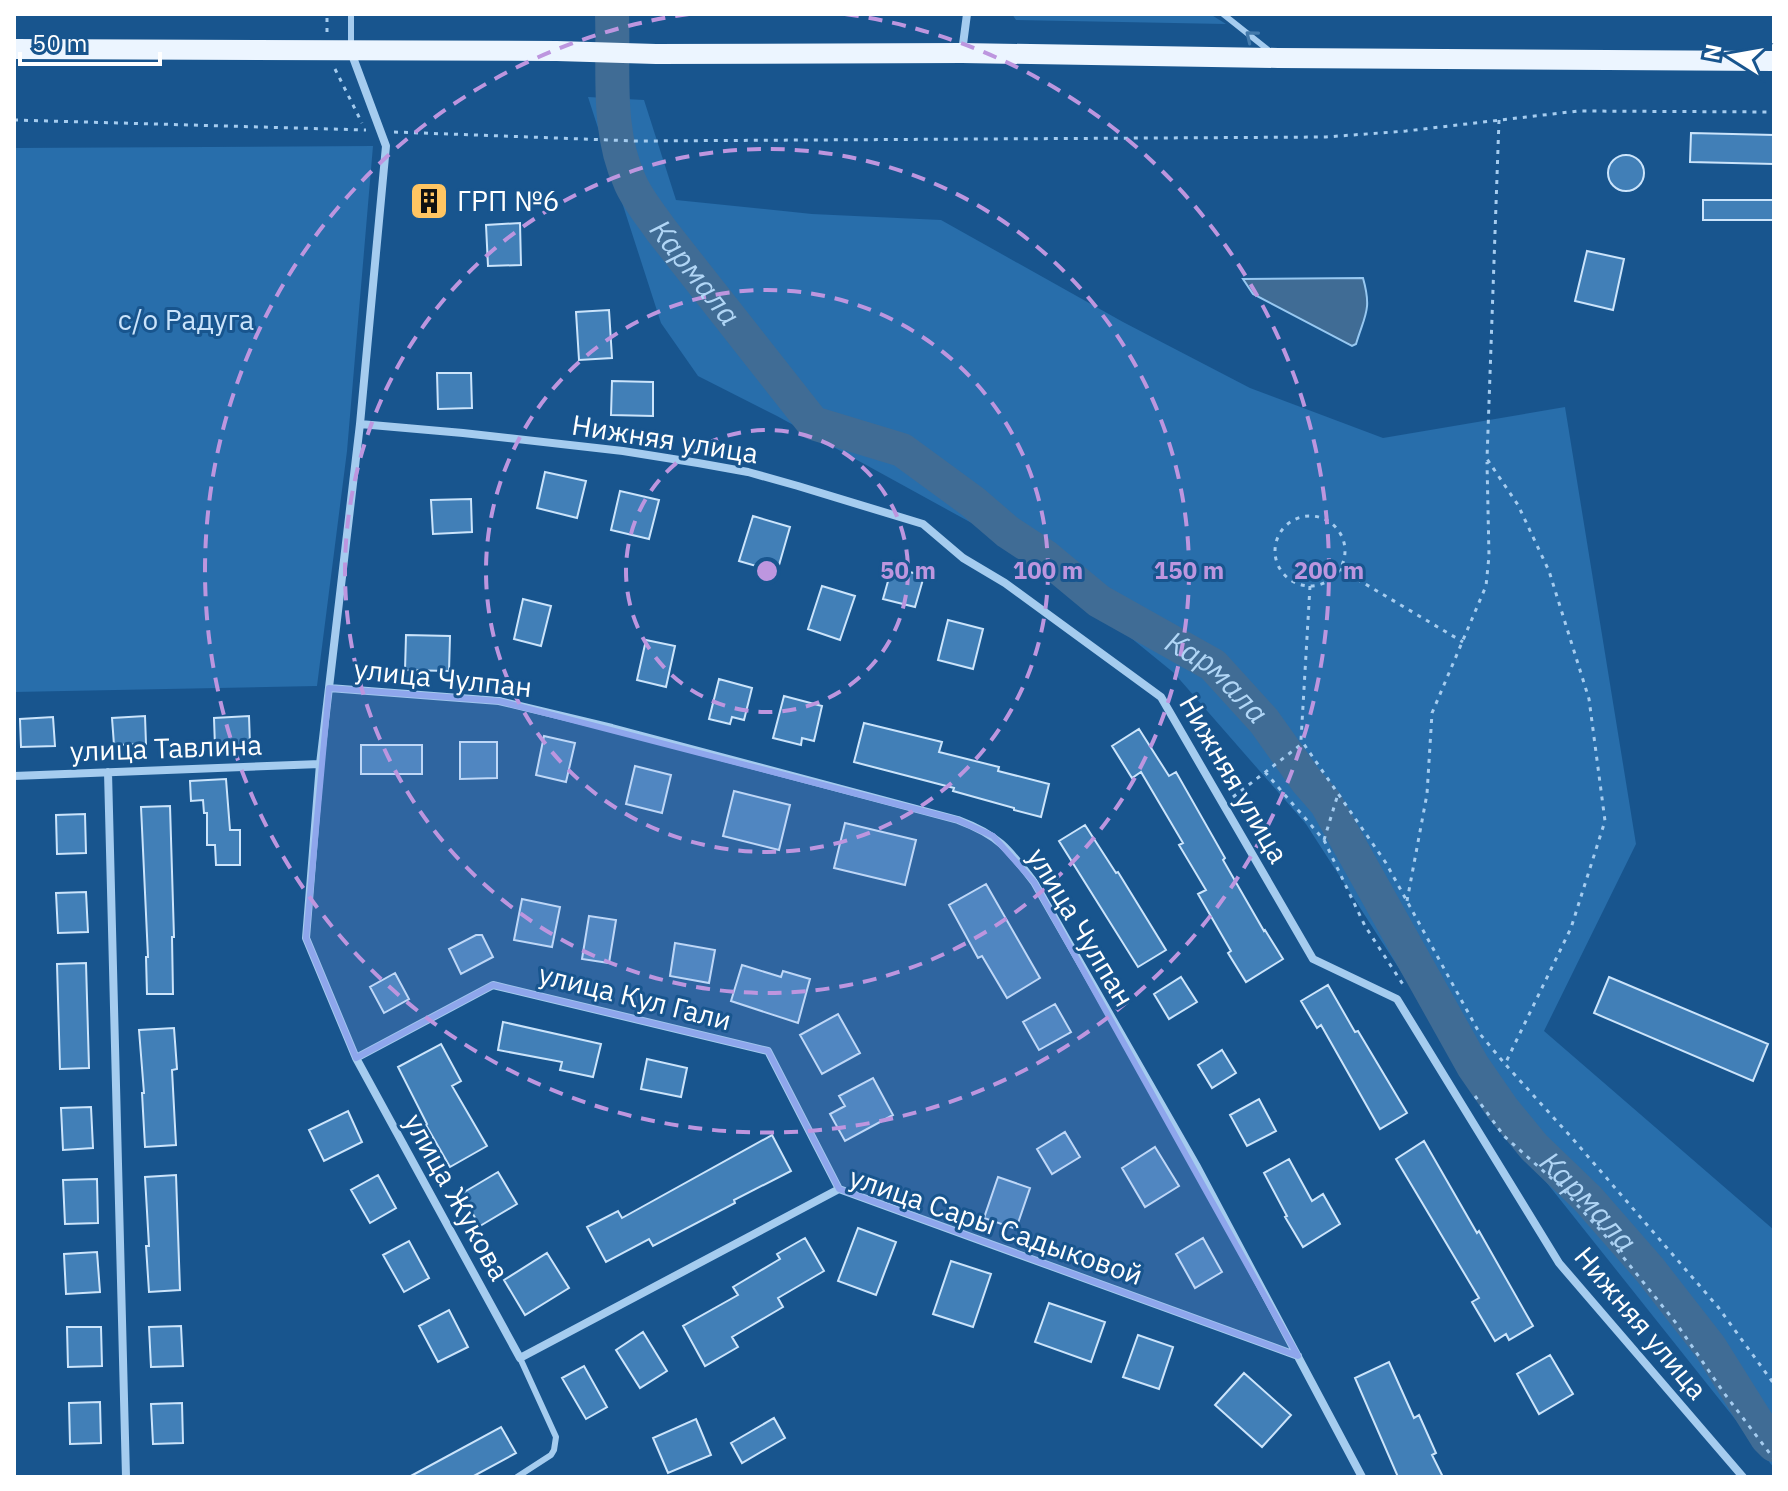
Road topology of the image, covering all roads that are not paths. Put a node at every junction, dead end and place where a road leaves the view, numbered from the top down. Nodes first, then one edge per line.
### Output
1 (351, 14) edge
2 (967, 14) edge
3 (1223, 14) edge
4 (14, 49) edge
5 (351, 51) junction
6 (962, 53) junction
7 (1278, 58) junction
8 (1774, 61) edge
9 (360, 424) junction
10 (329, 688) junction
11 (320, 764) junction
12 (108, 772) junction
13 (14, 776) edge
14 (356, 1058) junction
15 (839, 1189) junction
16 (1298, 1356) junction
17 (520, 1358) junction
18 (126, 1477) edge
19 (517, 1477) edge
20 (1362, 1477) edge
21 (1741, 1477) edge

1 - 5 lane
2 - 6 street
7 -> 3 lane
4 - 5 main road
5 - 6 main road
5 - 9 street, улица Жукова
6 - 7 main road
7 - 8 main road
9 - 10 street, улица Жукова
9 - 21 street, Нижняя улица
10 - 11 street, улица Жукова
10 - 16 street, улица Чулпан
11 - 12 street, улица Тавлина
11 - 14 street, улица Жукова
12 - 13 street, улица Тавлина
12 - 18 street
14 - 15 street, улица Кул Гали
14 - 17 street, улица Жукова
15 - 16 street, улица Сары Садыковой
15 - 17 street, улица Сары Садыковой
16 - 20 street, улица Чулпан
17 - 19 lane

